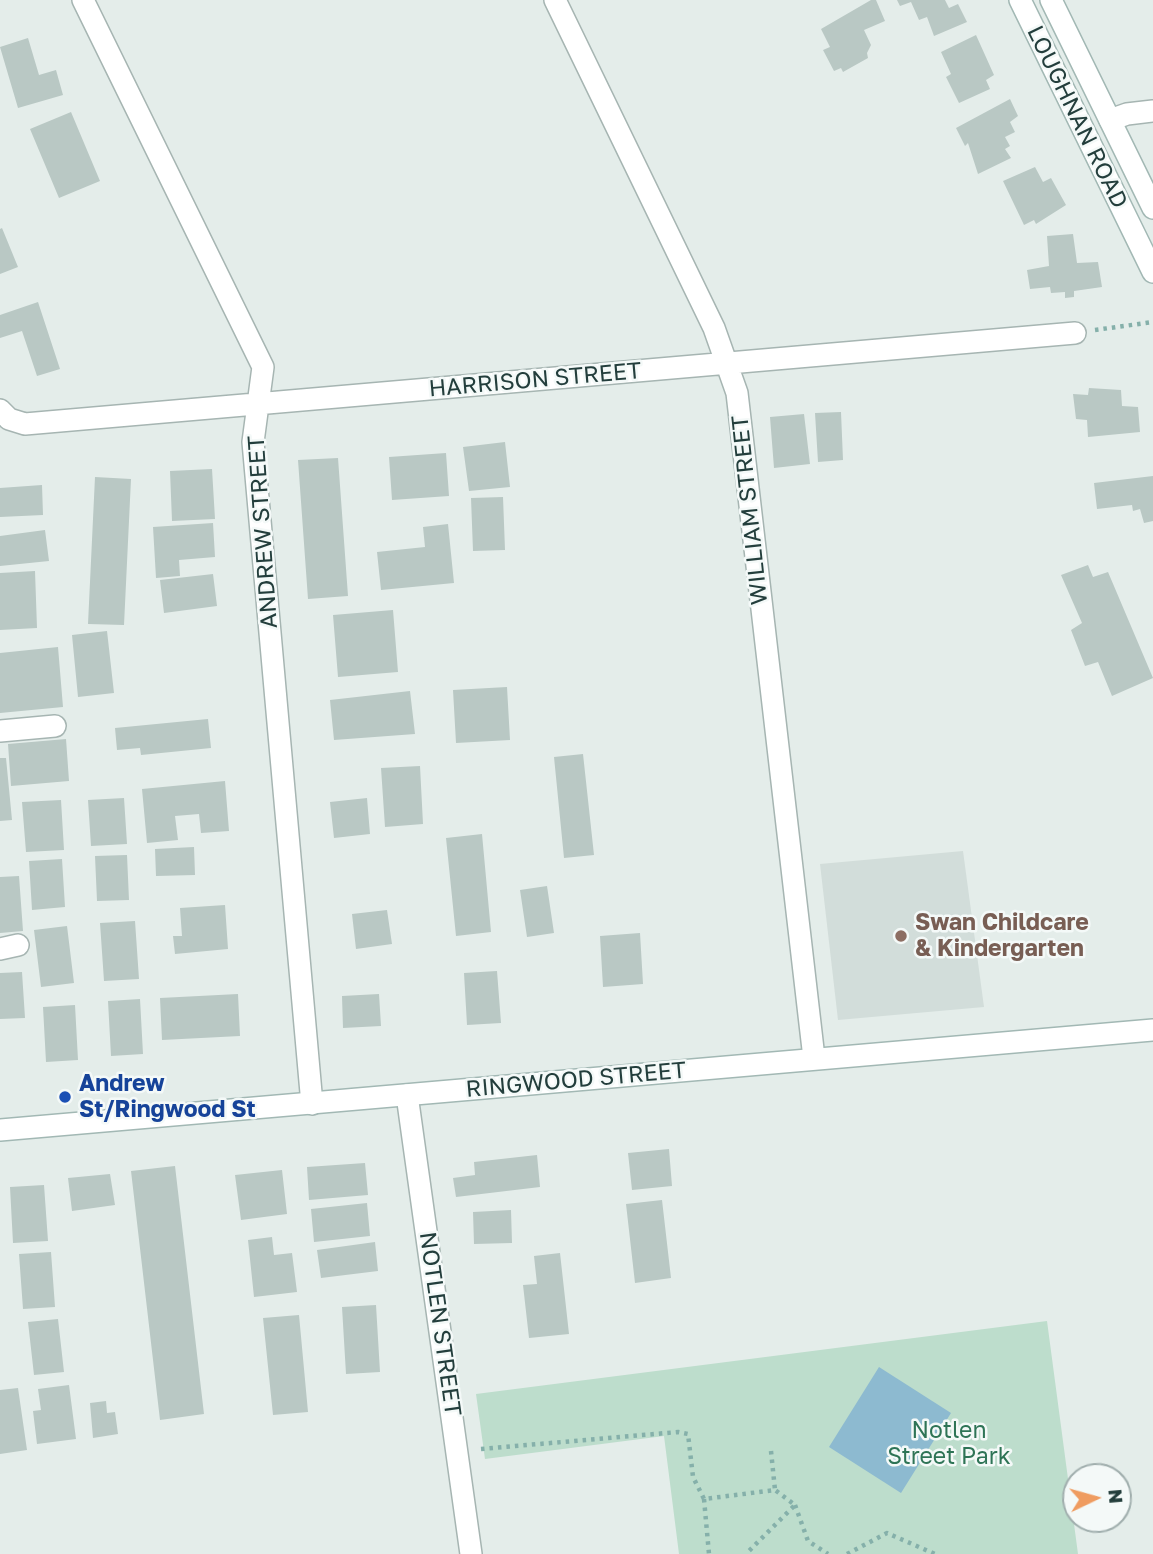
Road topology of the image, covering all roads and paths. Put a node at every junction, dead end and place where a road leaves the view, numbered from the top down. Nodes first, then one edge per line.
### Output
1 (83, 0) edge
2 (555, 0) edge
3 (1020, 0) edge
4 (1051, 0) edge
5 (1153, 111) edge
6 (1110, 120) junction
7 (1153, 208) edge
8 (1153, 272) edge
9 (1153, 321) edge
10 (1075, 333) joint
11 (727, 363) junction
12 (258, 406) junction
13 (0, 410) edge
14 (55, 726) dead end
15 (0, 731) edge
16 (1153, 1030) edge
17 (814, 1058) junction
18 (407, 1095) junction
19 (312, 1104) junction
20 (0, 1130) edge
21 (481, 1450) dead end
22 (771, 1451) dead end
23 (775, 1490) junction
24 (704, 1499) junction
25 (795, 1505) junction
26 (471, 1554) edge
27 (709, 1554) edge
28 (746, 1554) edge
29 (828, 1554) edge
30 (847, 1554) edge
31 (935, 1554) edge

1 - 12 street, ANDREW STREET
2 - 11 street, WILLIAM STREET
3 - 8 street, LOUGHNAN ROAD
4 - 6 street, LOUGHNAN ROAD
5 - 6 street
6 - 7 street, LOUGHNAN ROAD
9 - 10 path
10 - 11 street, HARRISON STREET
11 - 12 street, HARRISON STREET
11 - 17 street, WILLIAM STREET
12 - 13 street, HARRISON STREET
12 - 19 street, ANDREW STREET
14 - 15 street
16 - 17 street, RINGWOOD STREET
17 - 18 street, RINGWOOD STREET
18 - 19 street, RINGWOOD STREET
18 - 26 street, NOTLEN STREET
19 - 20 street, RINGWOOD STREET
21 - 24 path
22 - 23 path
23 - 24 path
23 - 25 path
24 - 27 path
25 - 28 path
25 - 29 path
30 - 31 path

